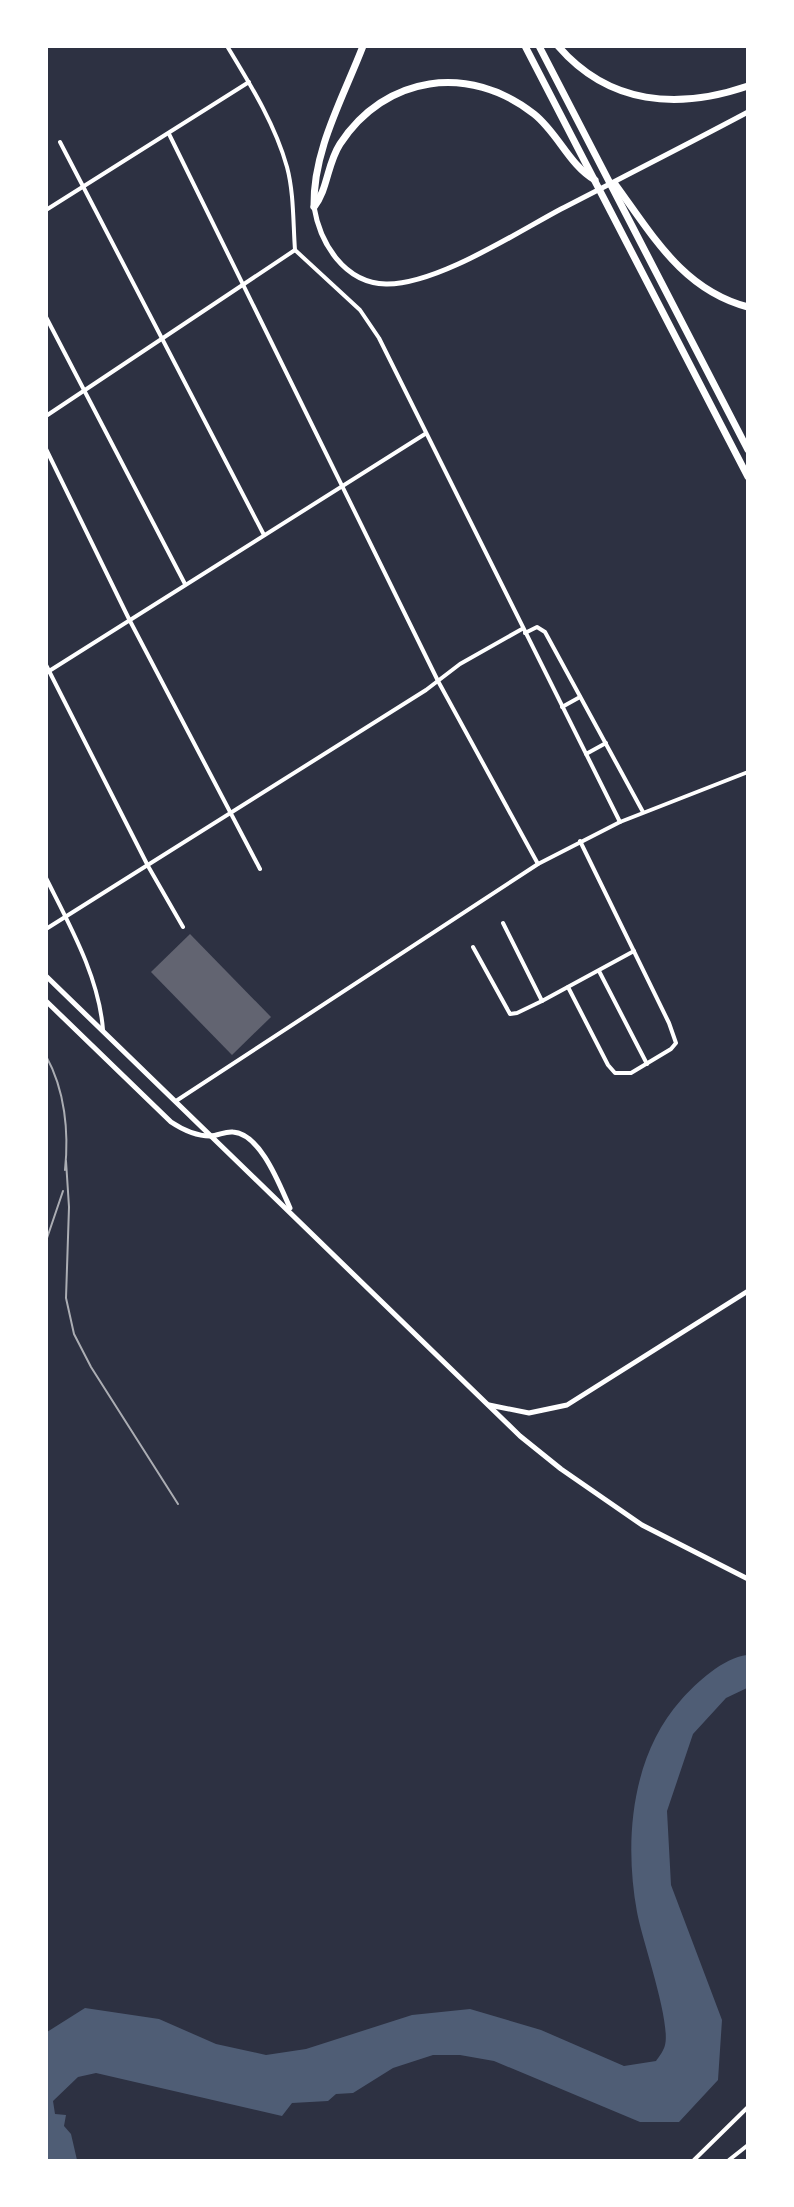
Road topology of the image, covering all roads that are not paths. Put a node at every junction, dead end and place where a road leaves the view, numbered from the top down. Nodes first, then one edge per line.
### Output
1 (227, 46) edge
2 (363, 46) edge
3 (525, 46) edge
4 (539, 46) edge
5 (558, 46) edge
6 (249, 82) junction
7 (747, 86) edge
8 (746, 112) edge
9 (169, 134) junction
10 (60, 142) dead end
11 (602, 165) junction
12 (595, 180) junction
13 (83, 186) junction
14 (314, 207) junction
15 (46, 210) edge
16 (295, 250) junction
17 (244, 283) junction
18 (747, 308) edge
19 (46, 317) edge
20 (162, 338) junction
21 (84, 390) junction
22 (46, 416) edge
23 (425, 434) junction
24 (46, 449) edge
25 (747, 450) edge
26 (747, 477) edge
27 (344, 484) junction
28 (264, 535) junction
29 (185, 584) junction
30 (129, 619) junction
31 (523, 631) junction
32 (46, 665) edge
33 (48, 672) edge
34 (438, 681) junction
35 (580, 697) junction
36 (562, 707) junction
37 (606, 743) junction
38 (586, 754) junction
39 (747, 772) edge
40 (643, 812) junction
41 (231, 814) junction
42 (620, 822) junction
43 (580, 841) junction
44 (538, 864) junction
45 (148, 866) junction
46 (260, 868) dead end
47 (46, 878) edge
48 (66, 917) junction
49 (503, 923) dead end
50 (183, 927) dead end
51 (46, 929) edge
52 (473, 947) dead end
53 (634, 951) junction
54 (599, 971) junction
55 (46, 976) edge
56 (52, 982) junction
57 (46, 986) edge
58 (568, 987) junction
59 (46, 1001) edge
60 (542, 1001) junction
61 (103, 1030) junction
62 (647, 1064) junction
63 (176, 1101) junction
64 (211, 1136) junction
65 (291, 1212) junction
66 (747, 1291) edge
67 (488, 1405) junction
68 (747, 1579) edge
69 (747, 2108) edge
70 (747, 2145) edge
71 (694, 2160) edge
72 (729, 2160) edge

1 - 6 street
2 - 14 highway
3 - 12 highway
4 - 11 highway
5 - 7 highway
6 - 9 street
6 - 16 street
8 - 14 main road
9 - 13 street
9 - 17 street
10 - 13 street
11 - 18 highway
11 - 25 highway
12 - 14 highway
12 - 26 highway
13 - 15 street
13 - 20 street
16 - 17 street
16 - 23 street
17 - 20 street
17 - 27 street
19 - 21 street
20 - 21 street
20 - 28 street
21 - 22 street
21 - 29 street
23 - 27 street
23 - 31 street
24 - 30 street
27 - 28 street
27 - 34 street
28 - 29 street
29 - 30 street
30 - 33 street
30 - 41 street
31 - 34 street
31 - 35 street
31 - 36 street
32 - 33 street
33 - 45 street
34 - 41 street
34 - 44 street
35 - 36 street
35 - 37 street
36 - 38 street
37 - 38 street
37 - 40 street
38 - 42 street
39 - 40 street
40 - 42 street
41 - 45 street
41 - 46 street
42 - 43 street
43 - 44 street
43 - 53 street
44 - 63 street
45 - 48 street
45 - 50 street
47 - 48 street
48 - 51 street
48 - 61 street
49 - 60 street
52 - 60 street
53 - 54 street
53 - 62 street
54 - 58 street
54 - 62 street
55 - 56 main road
56 - 57 street
56 - 61 main road
58 - 60 street
58 - 62 street
59 - 64 main road
61 - 63 main road
63 - 64 main road
64 - 65 main road
64 - 65 main road
65 - 67 main road
66 - 67 main road
67 - 68 main road
69 - 71 street
70 - 72 street

